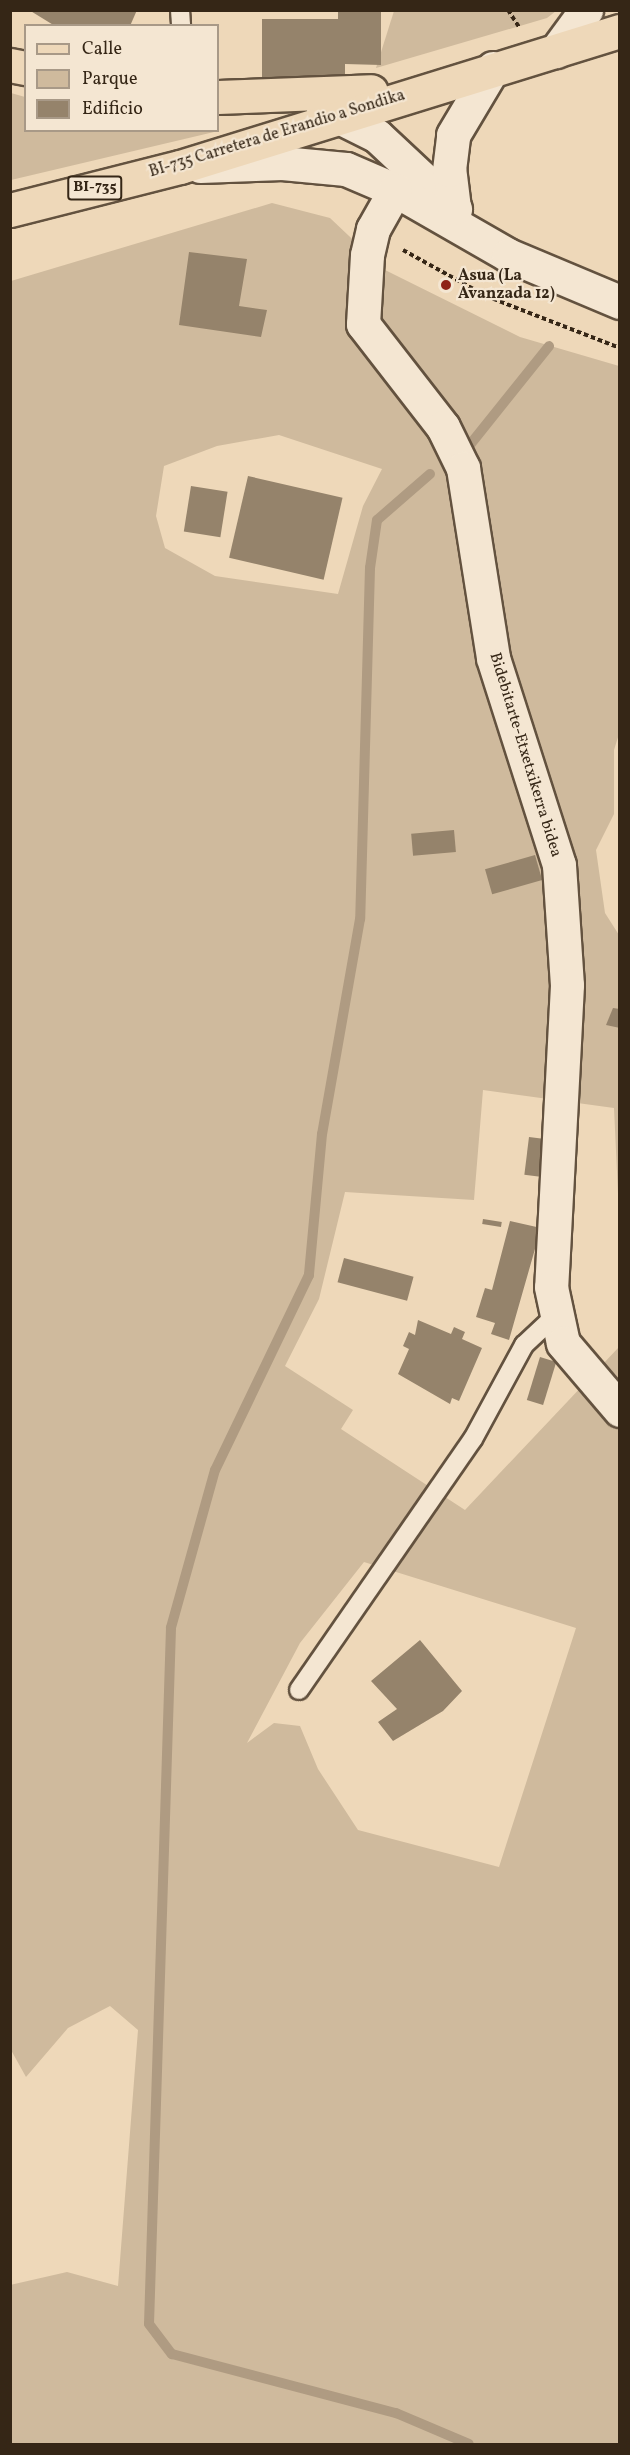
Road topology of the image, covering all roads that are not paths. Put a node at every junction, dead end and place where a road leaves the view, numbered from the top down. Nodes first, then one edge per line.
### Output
1 (586, 10) edge
2 (620, 31) edge
3 (556, 51) junction
4 (492, 68) junction
5 (438, 83) junction
6 (219, 97) edge
7 (282, 98) junction
8 (340, 115) junction
9 (180, 167) junction
10 (395, 190) junction
11 (10, 210) edge
12 (463, 221) junction
13 (620, 302) edge
14 (557, 1314) junction
15 (620, 1410) edge
16 (299, 1690) dead end

1 - 3 street
2 - 3 main road, BI-735
3 - 4 main road, BI-735
4 - 5 main road, BI-735 Carretera de Erandio a Sondika / BI-735
4 - 12 street
5 - 7 main road, BI-735 Carretera de Erandio a Sondika / BI-735
5 - 8 main road, BI-735 Carretera de Erandio a Sondika / BI-735
6 - 7 main road, BI-735 Carretera de Erandio a Sondika / BI-735
7 - 8 street
8 - 9 main road, BI-735 Carretera de Erandio a Sondika / BI-735
8 - 12 street
9 - 10 street
9 - 11 main road, BI-735 Carretera de Erandio a Sondika / BI-735
10 - 12 street
10 - 14 street, Bidebitarte-Etxetxikerra bidea
12 - 13 street
14 - 15 street, Bidebitarte-Etxetxikerra bidea
14 - 16 lane

